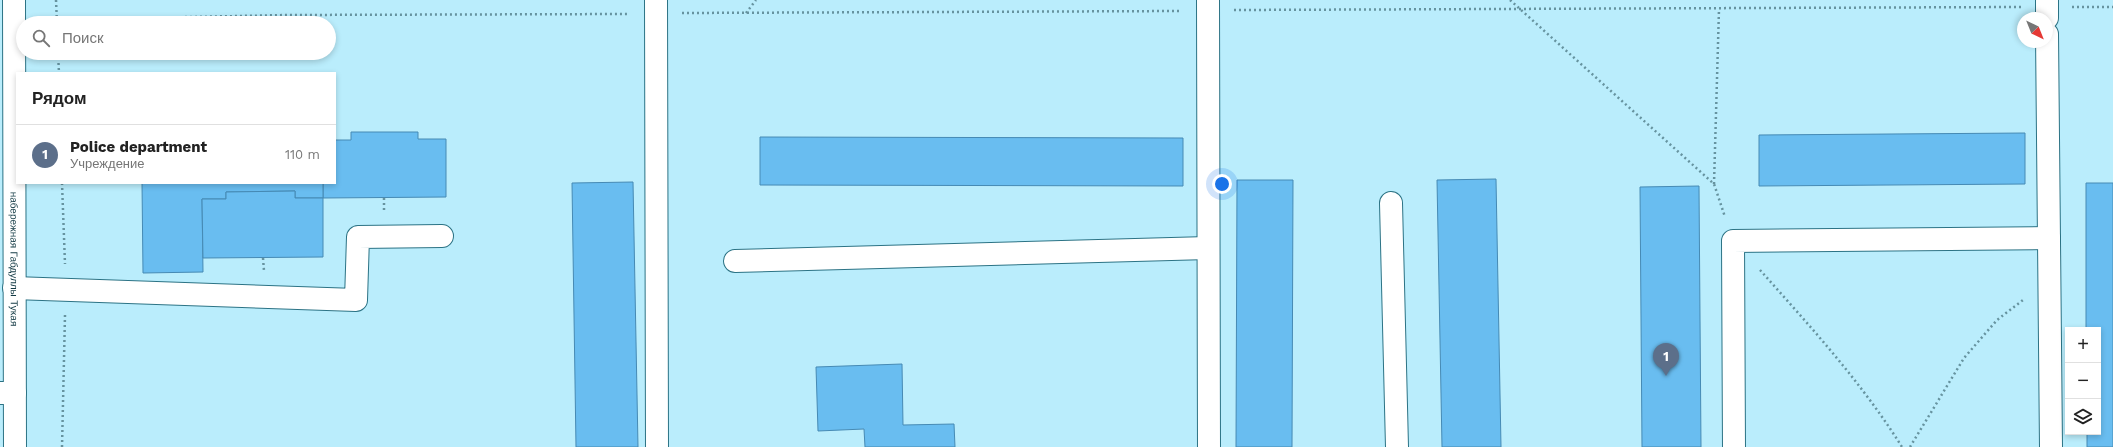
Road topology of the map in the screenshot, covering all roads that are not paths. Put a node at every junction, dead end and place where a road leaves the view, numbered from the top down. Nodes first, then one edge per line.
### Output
1 (14, 0) edge
2 (1208, 5) edge
3 (656, 7) edge
4 (2047, 48) edge
5 (1391, 203) dead end
6 (442, 236) dead end
7 (2049, 238) junction
8 (1208, 248) junction
9 (735, 261) dead end
10 (14, 288) junction
11 (7, 332) edge
12 (7, 393) edge
13 (15, 447) edge
14 (658, 447) edge
15 (1209, 447) edge
16 (1397, 447) edge
17 (1734, 447) edge
18 (2051, 447) edge

1 - 10 main road, набережная Габдуллы Тукая
2 - 8 main road
3 - 14 main road
4 - 7 main road
5 - 16 main road
6 - 10 main road
7 - 17 main road
7 - 18 main road
8 - 9 main road
8 - 15 main road
10 - 11 main road, набережная Габдуллы Тукая
11 - 12 main road, набережная Габдуллы Тукая
12 - 13 main road, набережная Габдуллы Тукая

